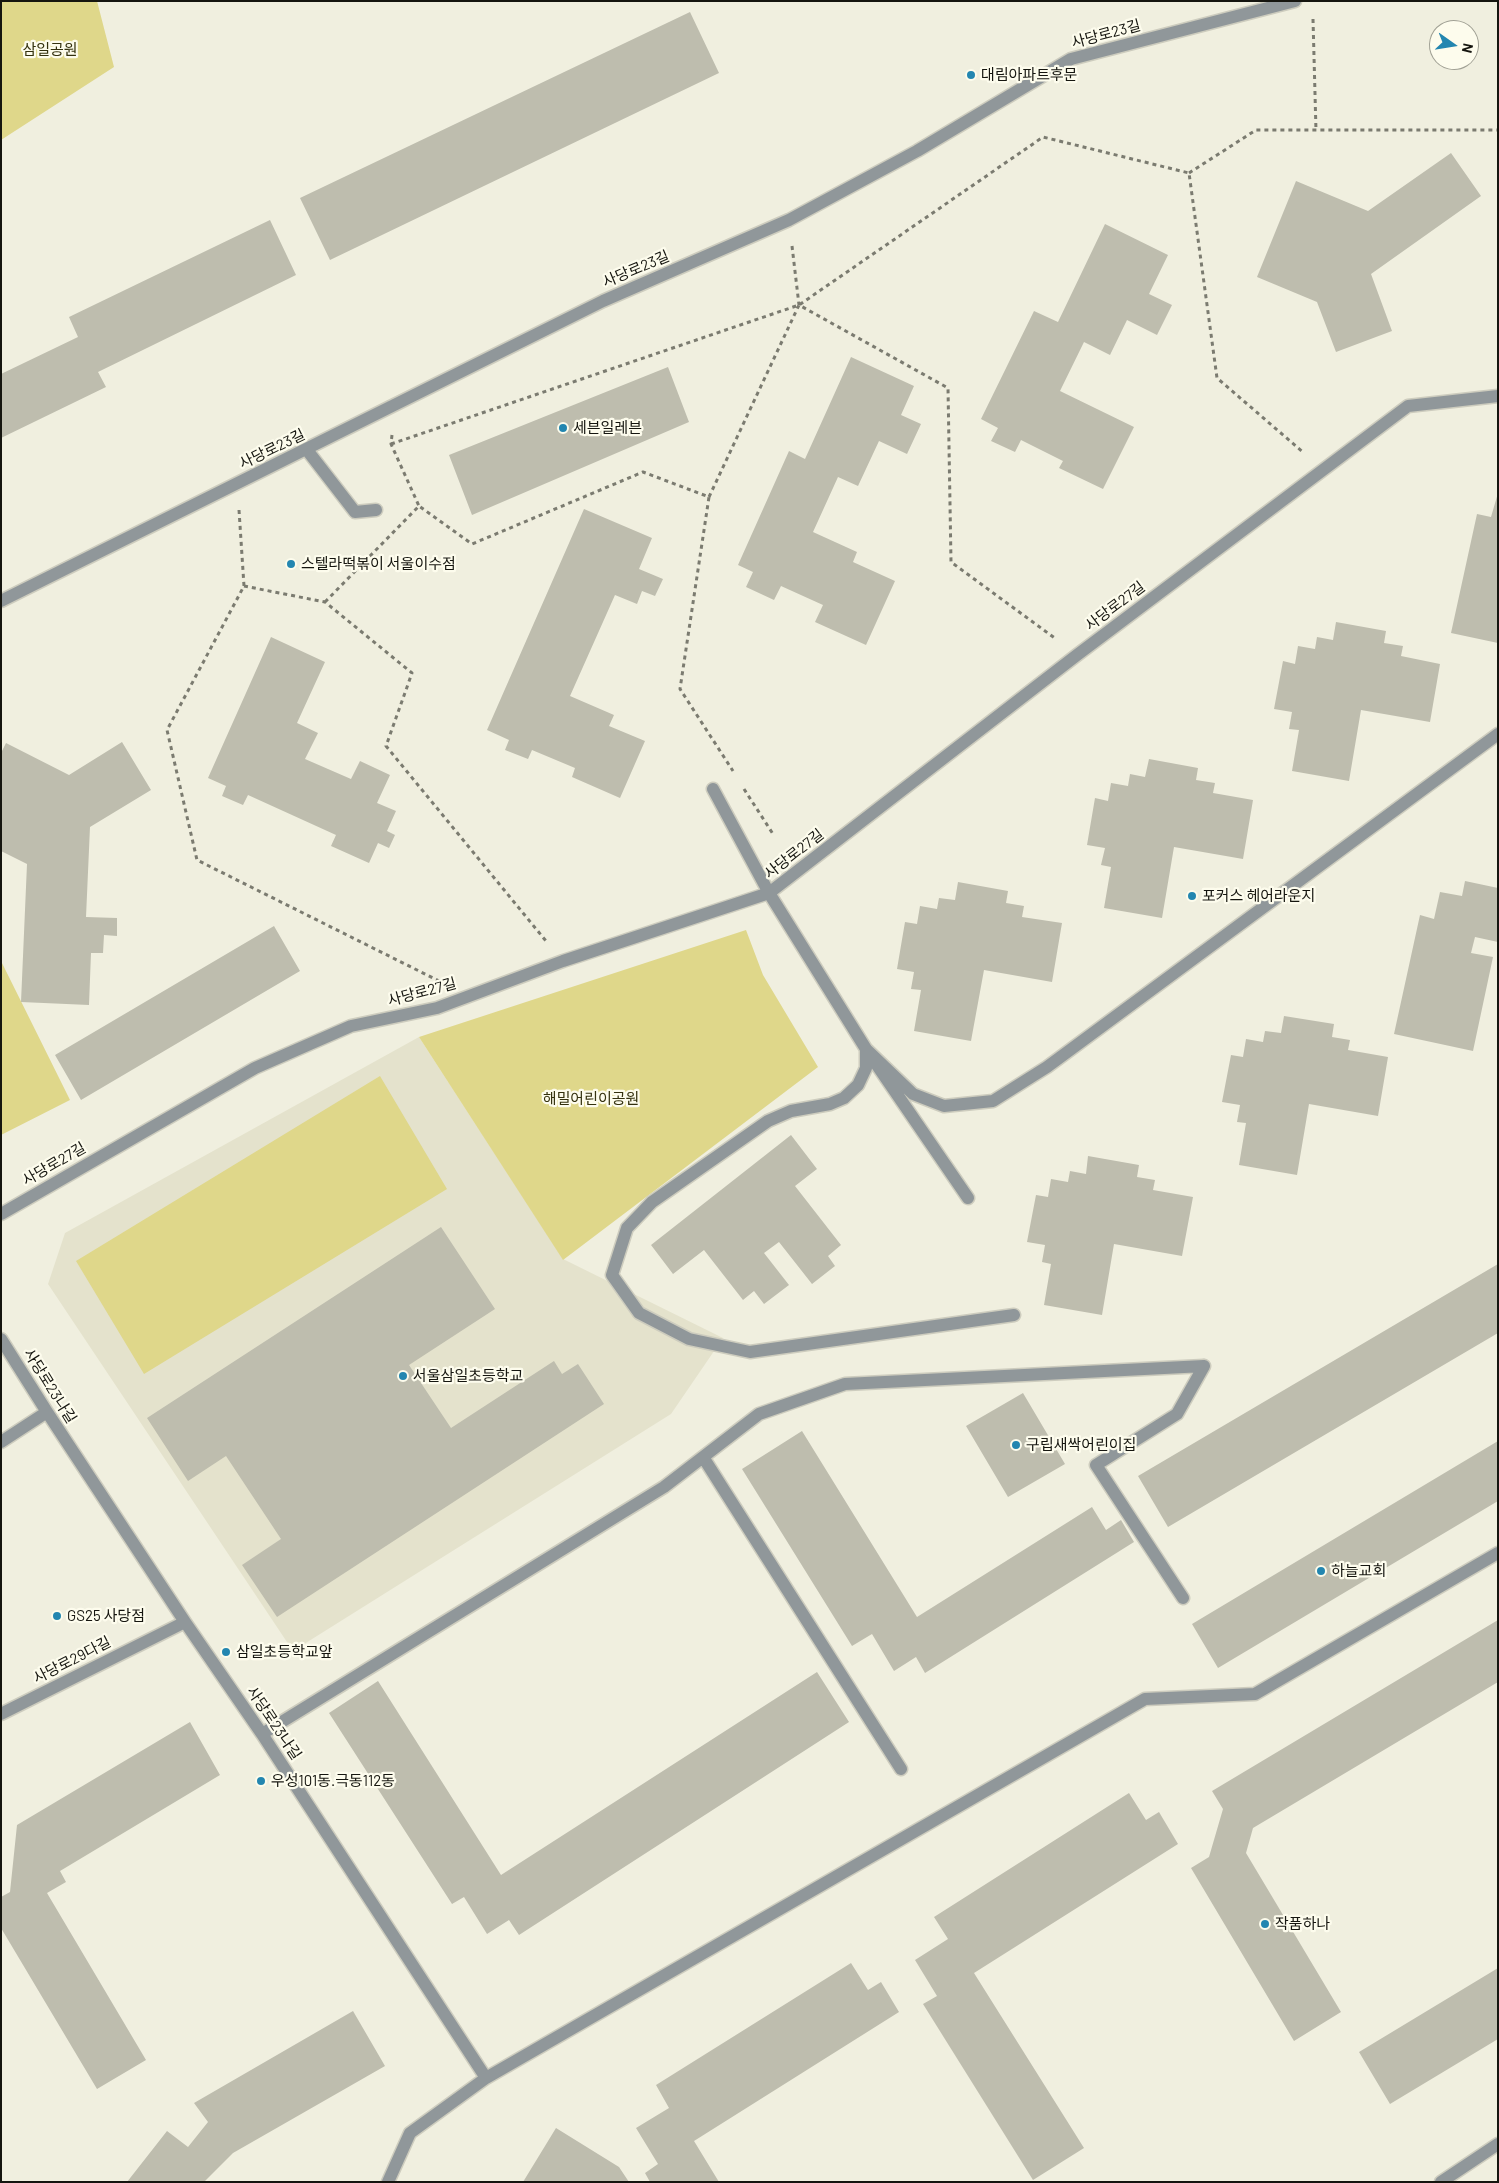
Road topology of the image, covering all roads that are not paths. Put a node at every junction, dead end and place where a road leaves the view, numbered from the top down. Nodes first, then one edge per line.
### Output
1 (1295, 1) edge
2 (1498, 396) edge
3 (307, 450) junction
4 (376, 510) dead end
5 (1, 602) edge
6 (1498, 734) edge
7 (713, 789) dead end
8 (769, 893) junction
9 (866, 1049) junction
10 (968, 1198) dead end
11 (1, 1214) edge
12 (1014, 1315) dead end
13 (1, 1339) edge
14 (47, 1412) junction
15 (1, 1442) edge
16 (703, 1457) junction
17 (1498, 1553) edge
18 (1183, 1598) dead end
19 (185, 1622) junction
20 (1, 1714) edge
21 (262, 1734) junction
22 (901, 1769) dead end
23 (486, 2078) junction
24 (1498, 2144) edge
25 (388, 2182) edge
26 (1441, 2182) edge

1 - 3 street, 사당로23길
2 - 8 street, 사당로27길
3 - 4 street
3 - 5 street, 사당로23길
6 - 9 street
7 - 8 street
8 - 9 street
8 - 11 street, 사당로27길
9 - 10 street
9 - 12 street
13 - 14 street, 사당로23나길
14 - 15 street
14 - 19 street, 사당로23나길
16 - 18 street
16 - 21 street
16 - 22 street
17 - 23 street
19 - 20 street, 사당로29다길
19 - 21 street, 사당로23나길
21 - 23 street, 사당로23나길
23 - 25 street
24 - 26 street

